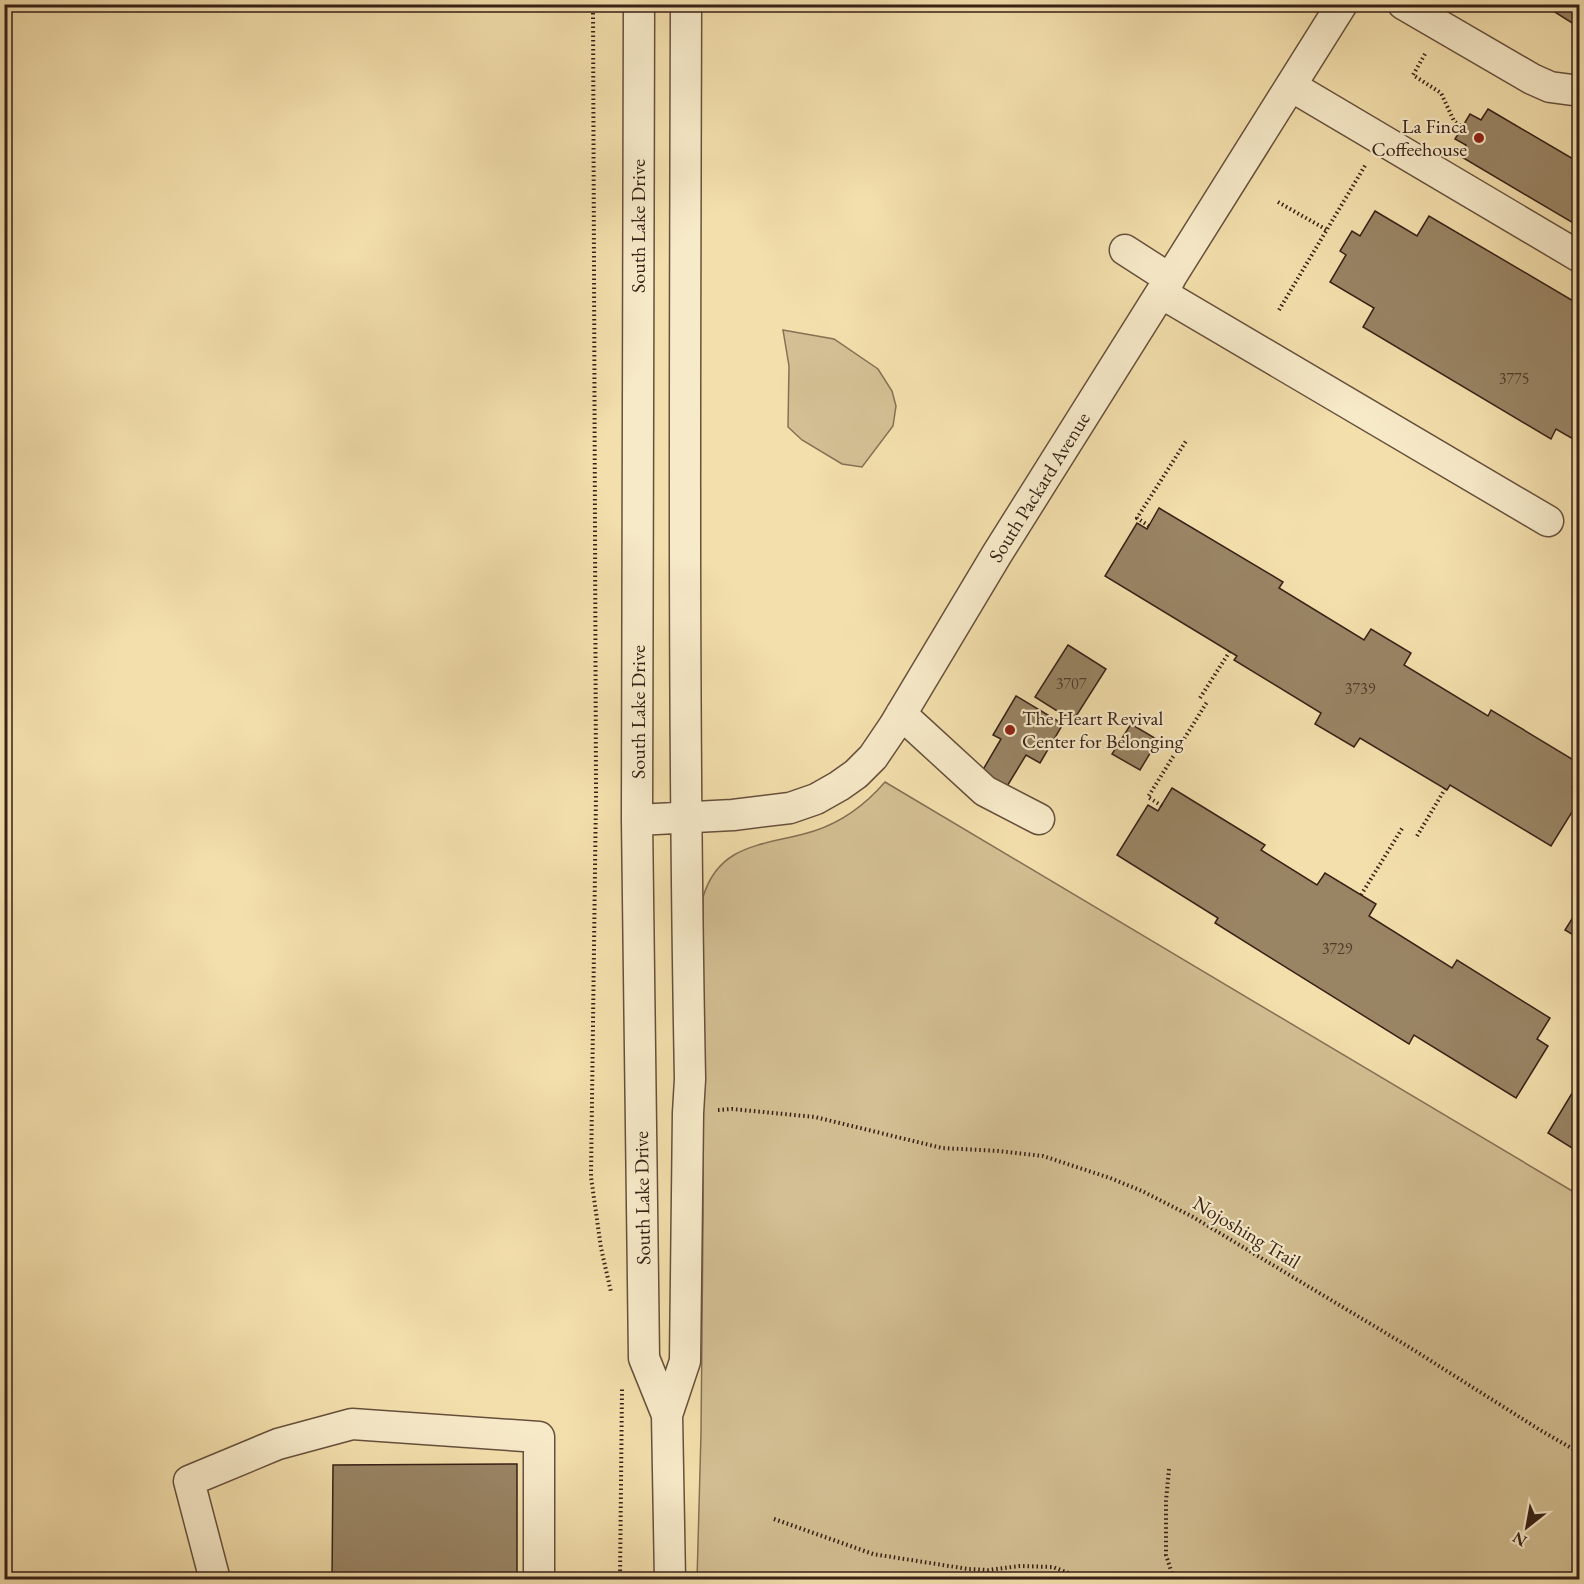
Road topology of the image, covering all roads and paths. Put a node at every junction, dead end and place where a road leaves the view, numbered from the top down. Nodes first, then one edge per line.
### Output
1 (593, 4) edge
2 (639, 4) edge
3 (686, 4) edge
4 (1342, 4) edge
5 (1403, 4) edge
6 (1425, 54) dead end
7 (1291, 86) junction
8 (1580, 91) edge
9 (1462, 127) dead end
10 (1392, 146) junction
11 (639, 148) junction
12 (685, 148) junction
13 (1278, 202) dead end
14 (1327, 230) junction
15 (1125, 250) dead end
16 (1580, 257) edge
17 (1165, 286) junction
18 (1279, 310) dead end
19 (1186, 441) dead end
20 (1548, 521) dead end
21 (1149, 526) dead end
22 (1230, 651) dead end
23 (1200, 698) dead end
24 (1207, 702) dead end
25 (901, 714) junction
26 (1445, 789) dead end
27 (1162, 806) dead end
28 (686, 817) junction
29 (1039, 819) dead end
30 (637, 820) junction
31 (1403, 827) dead end
32 (1417, 836) dead end
33 (1361, 895) dead end
34 (688, 1113) junction
35 (611, 1292) dead end
36 (622, 1382) dead end
37 (667, 1415) junction
38 (1580, 1453) edge
39 (1169, 1469) dead end
40 (774, 1519) dead end
41 (1580, 1574) edge
42 (215, 1580) edge
43 (539, 1580) edge
44 (620, 1580) edge
45 (670, 1580) edge
46 (1147, 1580) edge
47 (1174, 1580) edge
48 (1501, 1580) edge

1 - 35 path
2 - 11 street, South Lake Drive
3 - 12 street, South Lake Drive
4 - 7 street, South Packard Avenue
5 - 8 street
6 - 9 path
7 - 10 street
7 - 17 street, South Packard Avenue
10 - 14 path
10 - 16 street
11 - 12 street
11 - 30 street, South Lake Drive
12 - 28 street, South Lake Drive
13 - 14 path
14 - 18 path
15 - 17 street
17 - 20 street
17 - 25 street, South Packard Avenue
19 - 21 path
22 - 23 path
24 - 27 path
25 - 28 street, South Packard Avenue
25 - 29 street
26 - 32 path
28 - 30 street, South Packard Avenue
28 - 34 street, South Lake Drive
30 - 37 street, South Lake Drive
31 - 33 path
34 - 37 street, South Lake Drive
34 - 38 path, Nojoshing Trail
36 - 44 path
37 - 45 street, South Lake Drive
39 - 47 path
40 - 46 path
41 - 48 path
42 - 43 street

